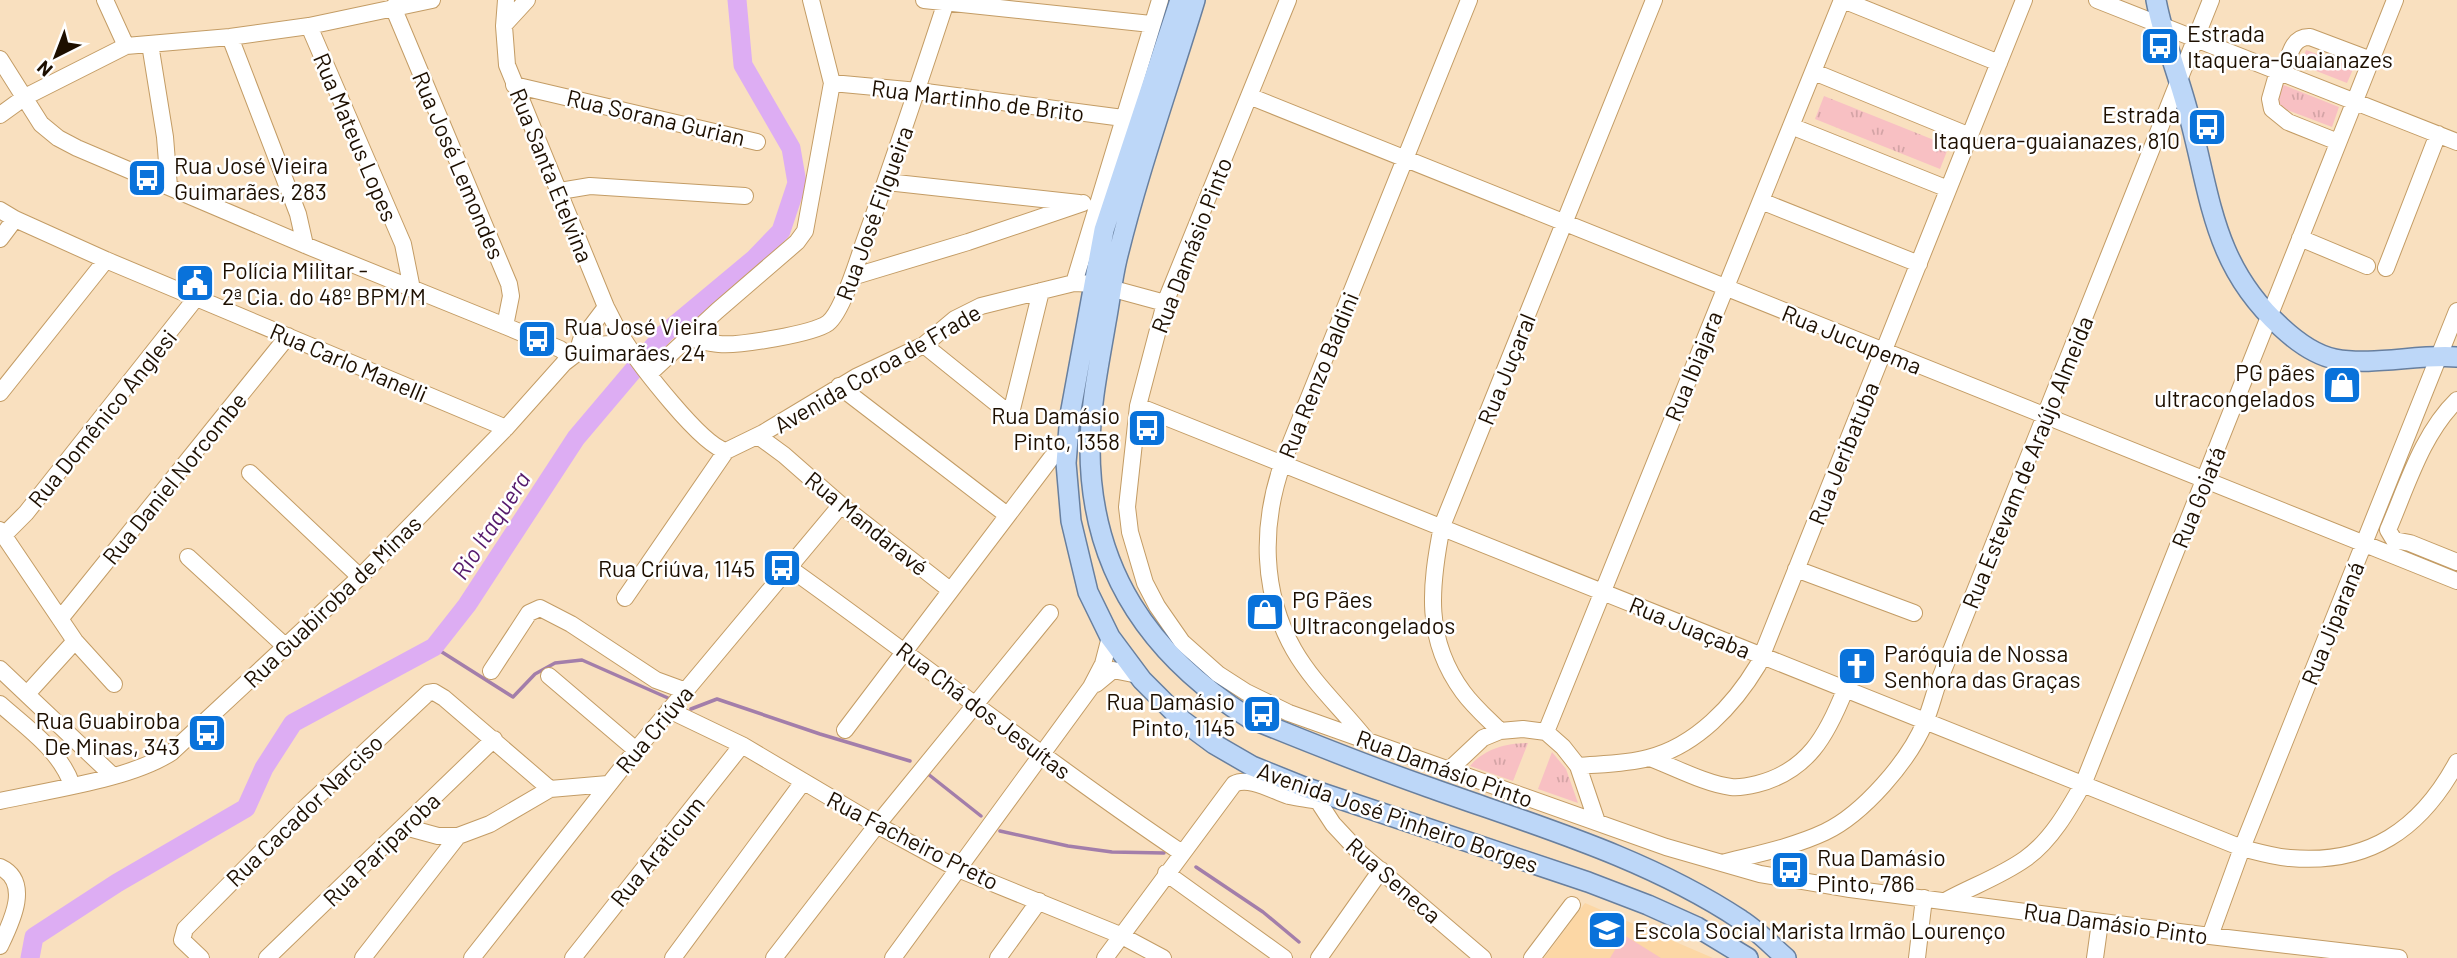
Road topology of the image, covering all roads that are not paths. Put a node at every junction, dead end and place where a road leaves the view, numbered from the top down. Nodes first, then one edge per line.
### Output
1 (105, 0) edge
2 (432, 0) edge
3 (506, 0) edge
4 (527, 0) edge
5 (811, 0) edge
6 (924, 0) edge
7 (1160, 0) edge
8 (1180, 0) edge
9 (1195, 0) edge
10 (1288, 0) edge
11 (1468, 0) edge
12 (1654, 0) edge
13 (1842, 0) edge
14 (2024, 0) edge
15 (2097, 0) edge
16 (2156, 0) edge
17 (2211, 0) edge
18 (2395, 0) edge
19 (946, 2) junction
20 (393, 8) junction
21 (1151, 24) junction
22 (504, 25) junction
23 (309, 26) junction
24 (2162, 26) junction
25 (230, 37) junction
26 (2196, 38) junction
27 (150, 44) junction
28 (126, 46) junction
29 (0, 59) edge
30 (2371, 60) junction
31 (1999, 63) junction
32 (2281, 71) junction
33 (1814, 72) junction
34 (832, 83) junction
35 (2179, 83) junction
36 (514, 85) junction
37 (918, 91) junction
38 (1249, 96) junction
39 (25, 97) junction
40 (2355, 100) junction
41 (0, 115) edge
42 (1123, 118) junction
43 (1791, 126) junction
44 (2438, 134) junction
45 (1970, 136) junction
46 (757, 142) dead end
47 (2338, 142) junction
48 (2457, 142) edge
49 (1405, 159) junction
50 (887, 182) junction
51 (169, 187) junction
52 (1948, 189) junction
53 (560, 191) junction
54 (745, 196) dead end
55 (1761, 201) junction
56 (1090, 205) junction
57 (0, 210) edge
58 (15, 219) junction
59 (1564, 223) junction
60 (2300, 238) junction
61 (0, 239) edge
62 (305, 245) junction
63 (106, 260) junction
64 (1919, 264) junction
65 (2367, 266) dead end
66 (2386, 268) dead end
67 (852, 277) junction
68 (1074, 283) junction
69 (1104, 286) junction
70 (1725, 288) junction
71 (412, 289) junction
72 (1041, 291) junction
73 (196, 298) junction
74 (1165, 303) junction
75 (606, 306) junction
76 (2457, 311) edge
77 (2269, 316) junction
78 (505, 326) junction
79 (288, 336) junction
80 (687, 338) junction
81 (924, 345) junction
82 (628, 346) junction
83 (1883, 351) junction
84 (574, 355) junction
85 (2448, 357) edge
86 (646, 370) junction
87 (839, 386) junction
88 (0, 393) edge
89 (2457, 400) edge
90 (1138, 406) junction
91 (2045, 416) junction
92 (786, 420) junction
93 (506, 428) junction
94 (758, 436) junction
95 (726, 451) junction
96 (784, 455) junction
97 (1052, 457) dead end
98 (1283, 462) junction
99 (250, 473) dead end
100 (2204, 481) junction
101 (841, 505) junction
102 (1007, 515) junction
103 (1442, 526) junction
104 (2, 532) edge
105 (2364, 543) junction
106 (188, 557) dead end
107 (2457, 562) edge
108 (788, 567) junction
109 (1796, 569) junction
110 (360, 577) junction
111 (2457, 580) edge
112 (950, 590) junction
113 (1602, 591) junction
114 (625, 598) dead end
115 (1050, 613) dead end
116 (1914, 613) dead end
117 (60, 619) junction
118 (1110, 638) junction
119 (75, 641) junction
120 (286, 647) junction
121 (904, 650) junction
122 (1763, 656) junction
123 (0, 669) edge
124 (491, 671) dead end
125 (1138, 675) junction
126 (549, 676) dead end
127 (114, 684) dead end
128 (1091, 687) junction
129 (1845, 690) junction
130 (27, 694) junction
131 (677, 700) junction
132 (0, 704) edge
133 (976, 704) junction
134 (1925, 722) junction
135 (845, 730) dead end
136 (1500, 731) junction
137 (1546, 732) junction
138 (494, 739) junction
139 (1367, 739) junction
140 (742, 745) junction
141 (636, 750) junction
142 (1041, 754) junction
143 (1650, 758) junction
144 (2457, 762) edge
145 (1578, 765) junction
146 (1450, 769) junction
147 (113, 776) junction
148 (803, 782) junction
149 (608, 784) junction
150 (72, 785) junction
151 (2083, 785) junction
152 (550, 789) junction
153 (1319, 796) junction
154 (0, 801) edge
155 (1597, 822) junction
156 (877, 825) junction
157 (405, 827) junction
158 (458, 836) junction
159 (2242, 848) junction
160 (1181, 854) junction
161 (1720, 864) junction
162 (0, 867) edge
163 (958, 869) junction
164 (1381, 870) junction
165 (1168, 872) junction
166 (1924, 898) junction
167 (1947, 900) junction
168 (1039, 901) junction
169 (1572, 905) dead end
170 (2099, 922) junction
171 (1120, 935) junction
172 (2210, 936) junction
173 (0, 946) edge
174 (201, 958) edge
175 (267, 958) edge
176 (363, 958) edge
177 (472, 958) edge
178 (573, 958) edge
179 (673, 958) edge
180 (774, 958) edge
181 (893, 958) edge
182 (998, 958) edge
183 (1105, 958) edge
184 (1163, 958) edge
185 (1284, 958) edge
186 (1319, 958) edge
187 (1483, 958) edge
188 (1532, 958) edge
189 (1748, 958) edge
190 (1786, 958) edge
191 (1917, 958) edge
192 (2095, 958) edge
193 (2399, 958) edge

1 - 28 street
2 - 20 street
3 - 22 street, Rua Santa Etelvina
4 - 22 street
5 - 34 street
6 - 19 street
7 - 21 street
8 - 69 main road, Avenida José Pinheiro Borges
9 - 69 main road, Avenida José Pinheiro Borges
10 - 38 street, Rua Damásio Pinto
11 - 49 street, Rua Renzo Baldini
12 - 59 street, Rua Juçaral
13 - 31 street
13 - 33 street, Rua Ibiajara
14 - 31 street, Rua Jeribatuba
15 - 24 street
16 - 24 main road
17 - 26 street, Rua Estevam de Araújo Almeida
18 - 30 street, Rua Goiatá
19 - 21 street
19 - 37 street, Rua José Filgueira
20 - 23 street
20 - 78 street, Rua José Lemondes
21 - 42 street
22 - 36 street, Rua Santa Etelvina
23 - 25 street
23 - 71 street, Rua Mateus Lopes
24 - 26 street
24 - 35 main road
25 - 27 street
25 - 62 street
26 - 32 street
26 - 35 street, Rua Estevam de Araújo Almeida
27 - 28 street
27 - 51 street
28 - 39 street
29 - 39 street
30 - 32 street
30 - 40 street, Rua Goiatá
31 - 45 street, Rua Jeribatuba
32 - 40 street
32 - 47 street
33 - 43 street, Rua Ibiajara
33 - 45 street
34 - 37 street, Rua Martinho de Brito
34 - 80 street
35 - 77 main road
35 - 91 street, Rua Estevam de Araújo Almeida
36 - 46 street, Rua Sorana Gurian
36 - 53 street, Rua Santa Etelvina
37 - 42 street, Rua Martinho de Brito
37 - 50 street, Rua José Filgueira
38 - 49 street, Rua Jucupema
38 - 74 street, Rua Damásio Pinto
39 - 41 street
39 - 51 street
40 - 44 street
40 - 47 street, Rua Goiatá
42 - 56 street
43 - 52 street
43 - 55 street, Rua Ibiajara
44 - 48 street
44 - 66 street
45 - 52 street, Rua Jeribatuba
47 - 60 street, Rua Goiatá
49 - 59 street, Rua Jucupema
49 - 98 street, Rua Renzo Baldini
50 - 56 street
50 - 67 street, Rua José Filgueira
51 - 62 street
52 - 64 street, Rua Jeribatuba
53 - 54 street
53 - 75 street, Rua Santa Etelvina
55 - 64 street
55 - 70 street, Rua Ibiajara
56 - 67 street
56 - 68 street
57 - 58 street, Rua Carlo Manelli
58 - 61 street
58 - 63 street, Rua Carlo Manelli
59 - 70 street, Rua Jucupema
59 - 103 street, Rua Juçaral
60 - 65 street
60 - 77 street, Rua Goiatá
62 - 71 street
63 - 73 street, Rua Carlo Manelli
63 - 88 street
64 - 83 street, Rua Jeribatuba
67 - 80 street, Rua José Filgueira
68 - 69 street, Avenida Coroa de Frade
68 - 72 street, Avenida Coroa de Frade
69 - 74 street, Avenida Coroa de Frade
69 - 118 main road, Avenida José Pinheiro Borges
69 - 190 main road, Avenida José Pinheiro Borges
70 - 83 street, Rua Jucupema
70 - 113 street, Rua Ibiajara
71 - 78 street
72 - 81 street, Avenida Coroa de Frade
72 - 81 street
73 - 79 street, Rua Carlo Manelli
73 - 104 street, Rua Domênico Anglesi
74 - 90 street, Rua Damásio Pinto
75 - 82 street, Rua Santa Etelvina
75 - 84 street
76 - 85 street, Rua Jiparaná
77 - 85 main road
77 - 100 street, Rua Goiatá
78 - 84 street
79 - 93 street, Rua Carlo Manelli
79 - 117 street, Rua Daniel Norcombe
80 - 86 street
81 - 87 street, Avenida Coroa de Frade
82 - 84 street, Rua Guabiroba de Minas
82 - 86 street
83 - 91 street, Rua Jucupema
83 - 109 street, Rua Jeribatuba
84 - 93 street, Rua Guabiroba de Minas
85 - 105 street, Rua Jiparaná
86 - 95 street
87 - 92 street, Avenida Coroa de Frade
87 - 102 street
89 - 107 street
90 - 98 street, Rua Juaçaba
90 - 139 street, Rua Damásio Pinto
91 - 100 street, Rua Jucupema
91 - 134 street, Rua Estevam de Araújo Almeida
92 - 94 street, Avenida Coroa de Frade
92 - 96 street, Rua Mandaravé
93 - 110 street, Rua Guabiroba de Minas
94 - 95 street, Avenida Coroa de Frade
94 - 96 street, Rua Mandaravé
95 - 114 street
96 - 101 street, Rua Mandaravé
97 - 102 street
98 - 103 street, Rua Juaçaba
98 - 139 street, Rua Renzo Baldini
99 - 110 street
100 - 105 street, Rua Jucupema
100 - 151 street, Rua Goiatá
101 - 108 street, Rua Criúva
101 - 112 street, Rua Mandaravé
102 - 112 street
103 - 113 street, Rua Juaçaba
103 - 136 street, Rua Juçaral
104 - 117 street
105 - 111 street, Rua Jucupema
105 - 159 street, Rua Jiparaná
106 - 120 street
108 - 121 street, Rua Chá dos Jesuítas
108 - 131 street, Rua Criúva
109 - 116 street
109 - 122 street, Rua Jeribatuba
110 - 120 street, Rua Guabiroba de Minas
112 - 121 street
113 - 122 street, Rua Juaçaba
113 - 137 street, Rua Ibiajara
115 - 133 street
117 - 119 street
118 - 125 main road, Avenida José Pinheiro Borges
118 - 128 street
119 - 127 street
119 - 130 street
120 - 147 street, Rua Guabiroba de Minas
121 - 133 street, Rua Chá dos Jesuítas
121 - 135 street
122 - 129 street, Rua Juaçaba
122 - 143 street, Rua Jeribatuba
123 - 130 street
124 - 131 street, Rua Facheiro Preto
125 - 128 street
125 - 153 main road, Avenida José Pinheiro Borges
126 - 141 street
128 - 142 street
129 - 134 street, Rua Juaçaba
129 - 143 street
130 - 147 street
131 - 140 street, Rua Facheiro Preto
131 - 141 street, Rua Criúva
132 - 150 street
133 - 142 street, Rua Chá dos Jesuítas
133 - 156 street
134 - 151 street, Rua Juaçaba
134 - 161 street, Rua Estevam de Araújo Almeida
136 - 137 street
136 - 146 street
137 - 145 street
138 - 152 street
138 - 157 street, Rua Pariparoba
138 - 174 street, Rua Cacador Narciso
139 - 146 street, Rua Damásio Pinto
140 - 148 street, Rua Facheiro Preto
140 - 178 street, Rua Araticum
141 - 149 street, Rua Criúva
142 - 160 street, Rua Chá dos Jesuítas
142 - 163 street
143 - 145 street, Rua Jeribatuba
144 - 159 street, Rua Juaçaba
145 - 155 street
146 - 155 street, Rua Damásio Pinto
147 - 150 street, Rua Guabiroba de Minas
148 - 156 street, Rua Facheiro Preto
148 - 179 street
149 - 152 street
149 - 177 street, Rua Criúva
150 - 154 street, Rua Guabiroba de Minas
151 - 159 street, Rua Juaçaba
151 - 167 street, Rua Goiatá
152 - 158 street
153 - 160 street
153 - 164 street, Rua Seneca
153 - 189 main road, Avenida José Pinheiro Borges
155 - 161 street, Rua Damásio Pinto
156 - 163 street, Rua Facheiro Preto
156 - 180 street
157 - 158 street
157 - 175 street, Rua Pariparoba
158 - 176 street
159 - 172 street, Rua Jiparaná
160 - 165 street
161 - 166 street, Rua Damásio Pinto
162 - 173 street
163 - 168 street, Rua Facheiro Preto
163 - 181 street
164 - 186 street
164 - 187 street, Rua Seneca
165 - 171 street
165 - 185 street
166 - 167 street, Rua Damásio Pinto
166 - 191 street
167 - 170 street, Rua Damásio Pinto
168 - 171 street, Rua Facheiro Preto
168 - 182 street
169 - 188 street
170 - 172 street, Rua Damásio Pinto
170 - 192 street
171 - 183 street
171 - 184 street, Rua Facheiro Preto
172 - 193 street, Rua Damásio Pinto

